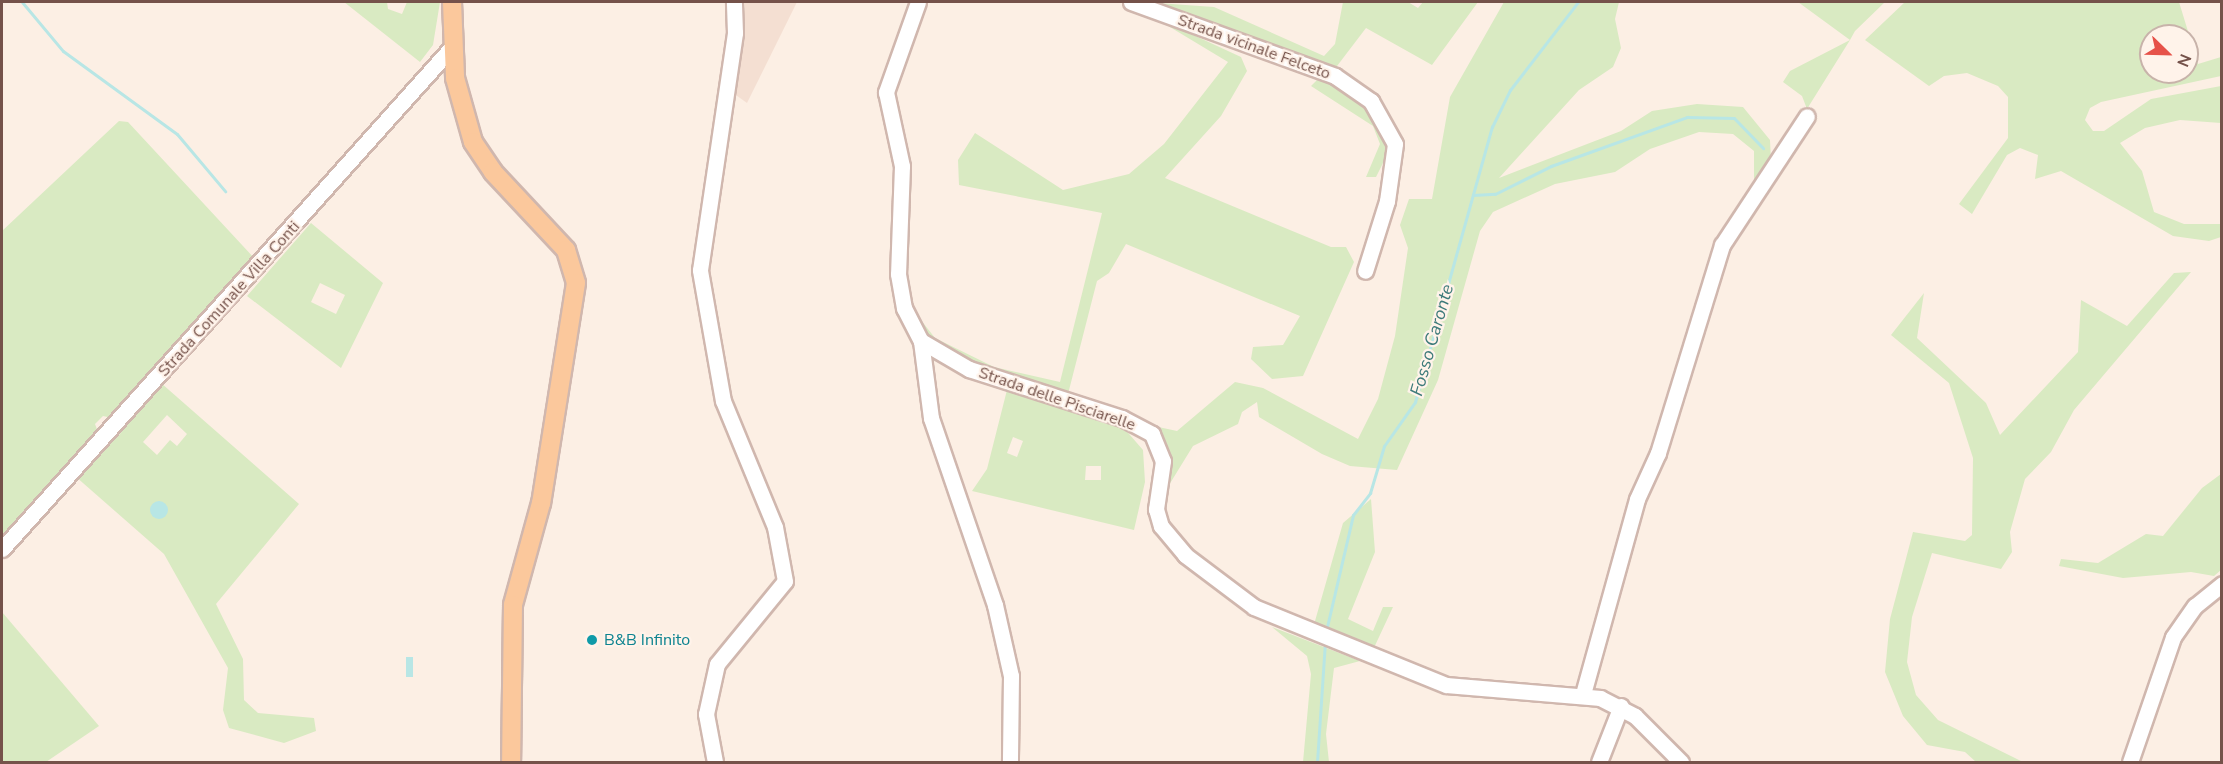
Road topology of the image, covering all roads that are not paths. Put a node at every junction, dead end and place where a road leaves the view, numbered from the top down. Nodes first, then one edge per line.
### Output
1 (452, 2) edge
2 (734, 2) edge
3 (918, 2) edge
4 (1131, 2) edge
5 (452, 47) junction
6 (1807, 116) dead end
7 (1365, 271) dead end
8 (921, 342) junction
9 (2, 549) edge
10 (2222, 584) edge
11 (1583, 694) junction
12 (1621, 706) junction
13 (511, 762) edge
14 (715, 762) edge
15 (1010, 762) edge
16 (1599, 762) edge
17 (1681, 762) edge
18 (2130, 762) edge

1 - 5 main road
2 - 14 street
3 - 8 street
4 - 7 street, Strada vicinale Felceto
5 - 9 street, Strada Comunale Villa Conti
5 - 13 main road
6 - 11 street
8 - 11 street, Strada delle Pisciarelle
8 - 15 street
10 - 18 street
11 - 12 street, Strada delle Pisciarelle
12 - 16 street
12 - 17 street, Strada delle Pisciarelle

